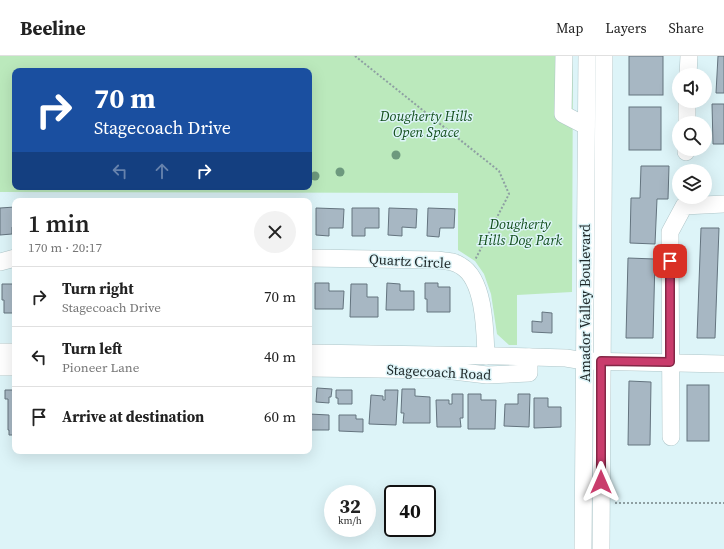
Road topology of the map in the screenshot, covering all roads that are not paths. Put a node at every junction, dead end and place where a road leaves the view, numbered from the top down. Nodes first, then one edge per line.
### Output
1 (564, 56) edge
2 (587, 56) edge
3 (604, 56) edge
4 (689, 56) edge
5 (688, 68) edge
6 (586, 126) junction
7 (712, 203) edge
8 (683, 204) edge
9 (724, 204) edge
10 (312, 258) edge
11 (12, 259) edge
12 (0, 262) edge
13 (486, 356) junction
14 (529, 357) junction
15 (314, 361) edge
16 (584, 361) junction
17 (601, 361) junction
18 (670, 362) junction
19 (724, 364) edge
20 (671, 437) dead end
21 (583, 549) edge
22 (601, 549) edge

1 - 6 street
2 - 6 street, Amador Valley Boulevard
3 - 17 street, Amador Valley Boulevard
4 - 5 street
6 - 16 street, Amador Valley Boulevard
7 - 9 street
8 - 18 street
10 - 13 street, Quartz Circle
11 - 12 street
13 - 14 street, Stagecoach Road
13 - 15 street, Stagecoach Road
14 - 15 street, Stagecoach Road
14 - 16 street, Stagecoach Road
16 - 17 street, Stagecoach Road
16 - 21 street, Amador Valley Boulevard
17 - 18 street, Stagecoach Road
17 - 22 street, Amador Valley Boulevard
18 - 19 street, Stagecoach Road
18 - 20 street

